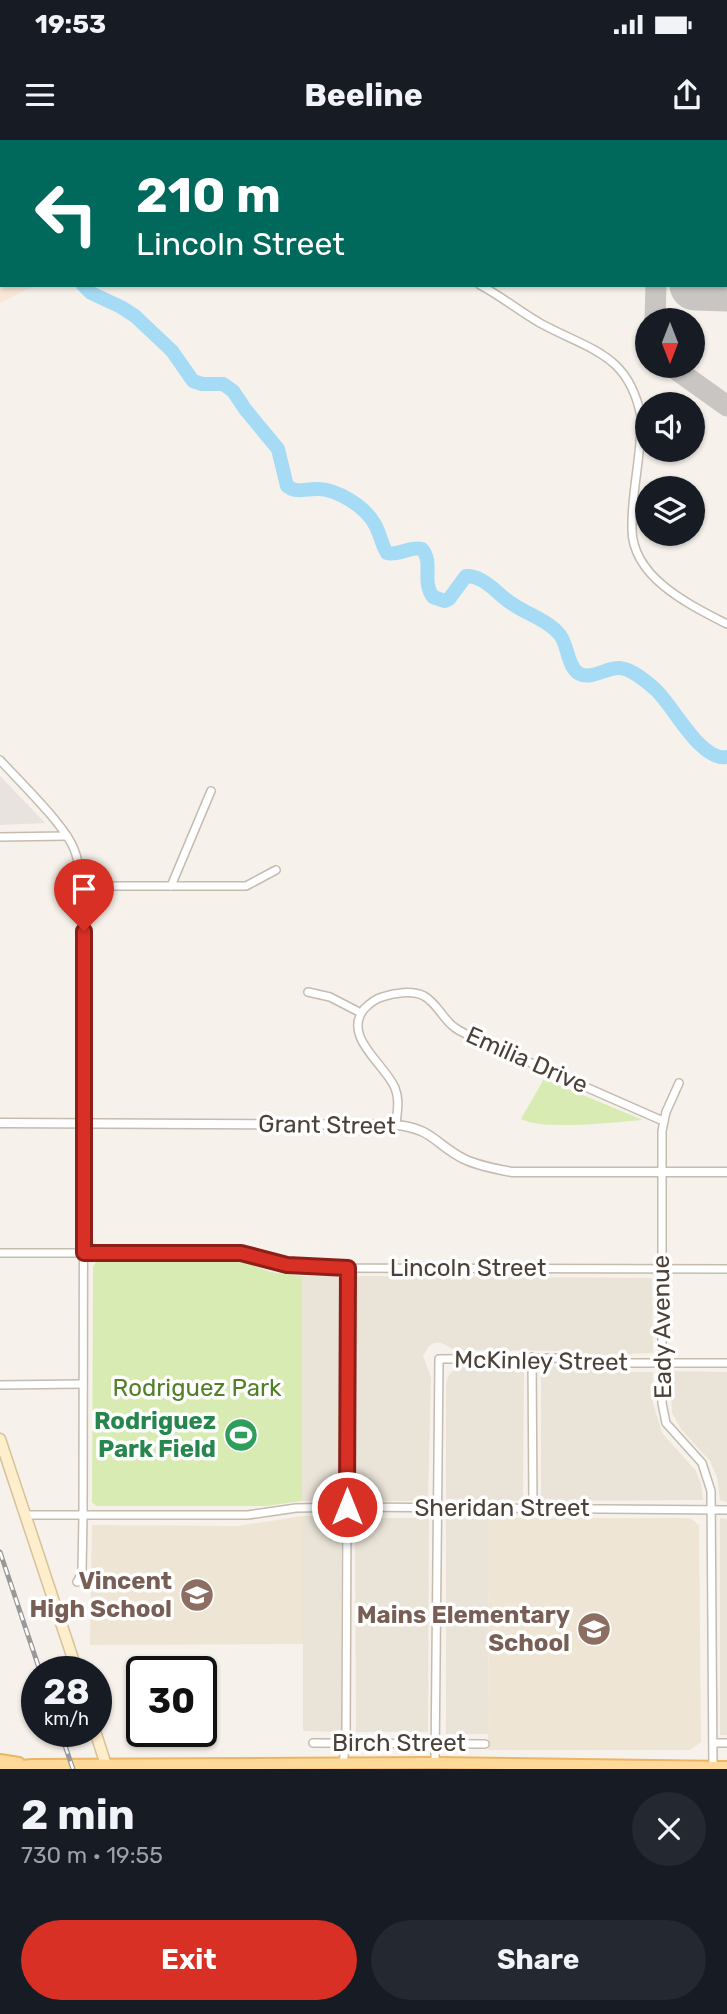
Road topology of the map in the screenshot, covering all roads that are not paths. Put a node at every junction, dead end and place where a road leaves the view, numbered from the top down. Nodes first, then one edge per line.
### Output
1 (483, 287) edge
2 (727, 624) edge
3 (0, 760) edge
4 (211, 792) dead end
5 (67, 836) junction
6 (0, 837) edge
7 (276, 870) dead end
8 (80, 886) junction
9 (172, 886) junction
10 (308, 992) dead end
11 (361, 1013) junction
12 (679, 1083) dead end
13 (663, 1121) junction
14 (0, 1123) edge
15 (83, 1124) junction
16 (396, 1125) junction
17 (661, 1172) junction
18 (727, 1172) edge
19 (0, 1253) edge
20 (84, 1253) junction
21 (348, 1268) junction
22 (661, 1269) junction
23 (727, 1269) edge
24 (532, 1357) junction
25 (661, 1363) junction
26 (727, 1363) edge
27 (83, 1384) junction
28 (0, 1385) edge
29 (0, 1439) edge
30 (347, 1507) junction
31 (438, 1507) junction
32 (533, 1508) junction
33 (711, 1510) junction
34 (727, 1510) edge
35 (26, 1515) junction
36 (83, 1515) junction
37 (77, 1582) dead end
38 (71, 1656) edge
39 (346, 1742) junction
40 (713, 1742) junction
41 (313, 1743) dead end
42 (435, 1743) junction
43 (727, 1743) edge
44 (485, 1744) dead end
45 (100, 1747) edge
46 (0, 1760) edge
47 (343, 1763) junction
48 (435, 1763) junction
49 (32, 1765) junction
50 (106, 1765) junction
51 (309, 1766) edge
52 (0, 1768) edge
53 (713, 1768) edge
54 (727, 1768) edge

1 - 2 street
3 - 5 street
4 - 9 street
5 - 6 street
5 - 8 street
7 - 9 street
8 - 9 street
8 - 15 street
10 - 11 street
11 - 13 street, Emilia Drive
11 - 16 street
12 - 13 street, Eady Avenue
13 - 17 street, Eady Avenue
14 - 15 street, Grant Street
15 - 16 street, Grant Street
15 - 20 street
16 - 17 street, Grant Street
17 - 18 street, Grant Street
17 - 22 street, Eady Avenue
19 - 20 street, Lincoln Street
20 - 21 street, Lincoln Street
20 - 27 street
21 - 22 street, Lincoln Street
21 - 30 street
22 - 23 street, Lincoln Street
22 - 25 street, Eady Avenue
24 - 25 street, McKinley Street
24 - 31 street, McKinley Street
24 - 32 street
25 - 26 street, McKinley Street
25 - 33 street, Eady Avenue
27 - 28 street
27 - 36 street
29 - 35 main road
30 - 31 street, Sheridan Street
30 - 36 street, Sheridan Street
30 - 39 street
31 - 32 street, Sheridan Street
31 - 42 street
32 - 33 street, Sheridan Street
33 - 34 street, Sheridan Street
33 - 40 street, Eady Avenue
35 - 36 street, Sheridan Street
35 - 38 main road
36 - 37 street
39 - 41 street, Birch Street
39 - 42 street, Birch Street
39 - 47 street
40 - 43 street
40 - 53 street, Eady Avenue
42 - 44 street, Birch Street
42 - 48 street
45 - 50 main road
46 - 49 main road
47 - 48 main road
47 - 51 main road
48 - 53 main road
49 - 50 main road
49 - 52 main road
50 - 51 main road
53 - 54 main road

